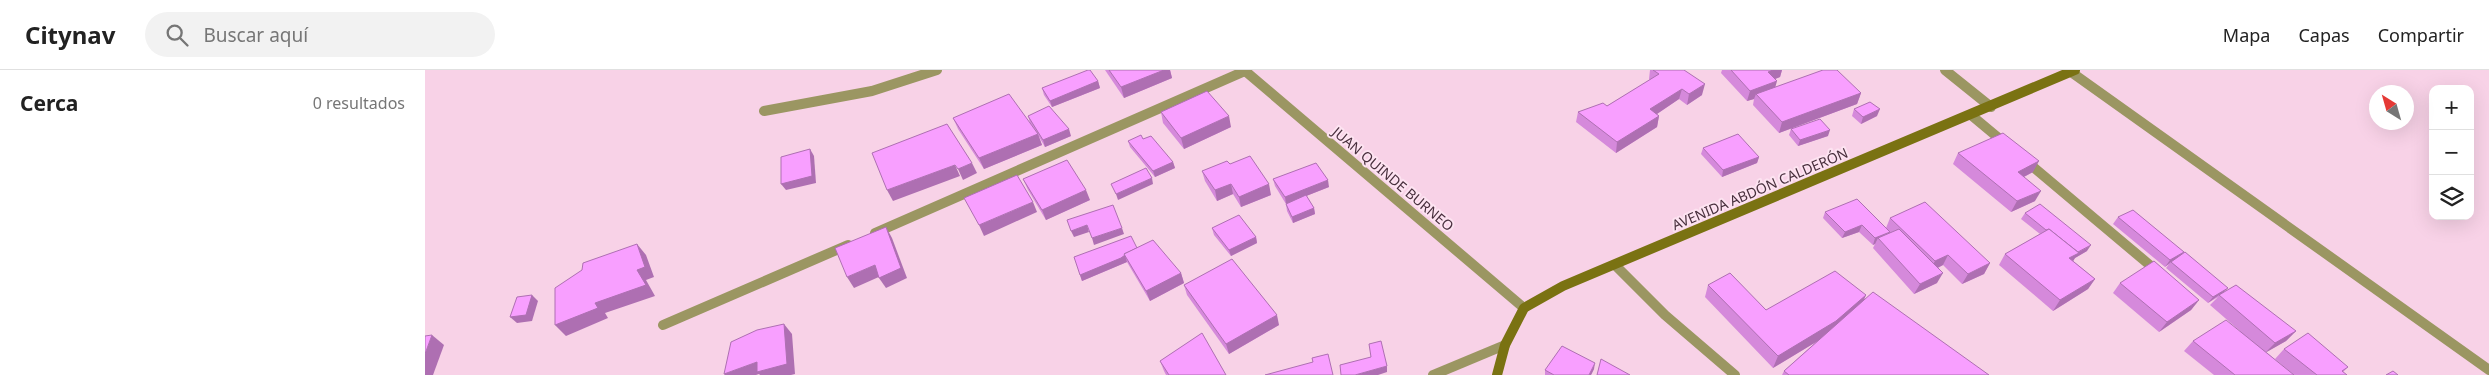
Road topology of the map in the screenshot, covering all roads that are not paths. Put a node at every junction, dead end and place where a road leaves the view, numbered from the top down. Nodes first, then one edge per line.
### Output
1 (937, 70) edge
2 (1244, 70) edge
3 (1945, 70) edge
4 (2073, 71) edge
5 (1991, 107) junction
6 (764, 111) dead end
7 (1971, 115) junction
8 (1615, 265) junction
9 (2169, 282) edge
10 (1524, 308) junction
11 (663, 325) dead end
12 (1505, 345) junction
13 (2489, 370) edge
14 (1433, 375) edge
15 (1497, 375) edge
16 (1735, 375) edge

1 - 6 street
2 - 10 street, JUAN QUINDE BURNEO
2 - 11 street
3 - 5 street
4 - 5 street, AVENIDA ABDÓN CALDERÓN
4 - 13 street
5 - 7 street, AVENIDA ABDÓN CALDERÓN
7 - 8 street, AVENIDA ABDÓN CALDERÓN
7 - 9 street
8 - 10 street, AVENIDA ABDÓN CALDERÓN
8 - 16 street
10 - 12 street
12 - 14 street
12 - 15 street

